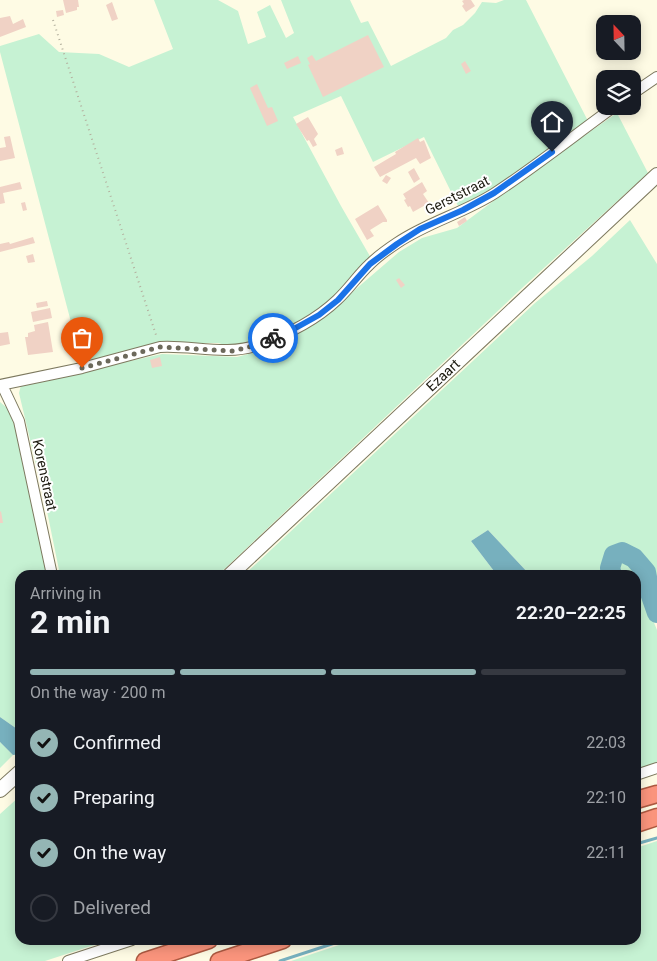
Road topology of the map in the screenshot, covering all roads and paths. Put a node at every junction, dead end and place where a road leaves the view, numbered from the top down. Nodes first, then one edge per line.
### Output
1 (53, 20) dead end
2 (657, 78) edge
3 (641, 88) edge
4 (602, 115) edge
5 (657, 175) edge
6 (160, 347) junction
7 (1, 385) edge
8 (51, 570) edge
9 (235, 570) edge
10 (657, 768) edge
11 (641, 773) edge
12 (15, 776) edge
13 (0, 790) edge
14 (657, 794) edge
15 (641, 799) edge
16 (657, 817) edge
17 (641, 822) edge
18 (117, 945) edge
19 (194, 945) edge
20 (268, 945) edge
21 (68, 961) edge
22 (144, 961) edge
23 (219, 961) edge

1 - 6 path
2 - 3 street
4 - 6 street, Gerststraat
5 - 9 main road, Ezaart
6 - 7 street, Gerststraat
7 - 8 street, Korenstraat
10 - 11 street
12 - 13 main road
14 - 15 highway
16 - 17 highway
18 - 21 street
19 - 22 highway
20 - 23 highway

